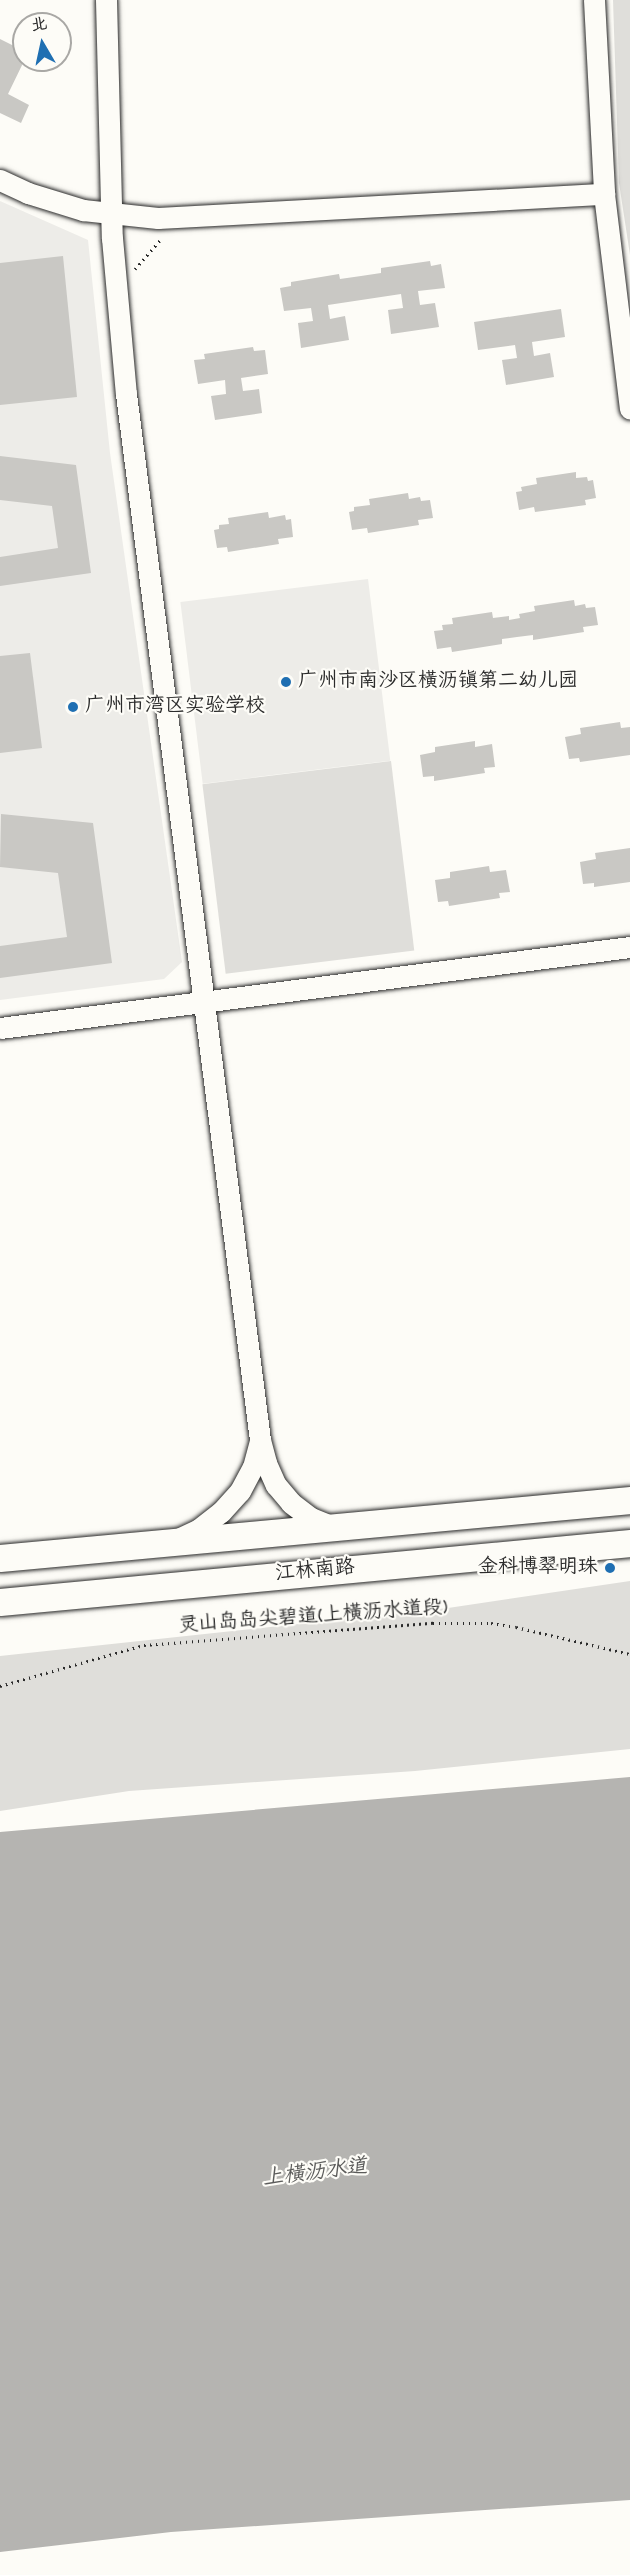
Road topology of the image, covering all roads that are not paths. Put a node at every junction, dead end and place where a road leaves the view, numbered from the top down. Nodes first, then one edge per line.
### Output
1 (106, 0) edge
2 (594, 0) edge
3 (0, 180) edge
4 (604, 194) junction
5 (111, 215) junction
6 (630, 408) edge
7 (630, 947) edge
8 (204, 1002) junction
9 (0, 1028) edge
10 (260, 1440) junction
11 (630, 1500) edge
12 (333, 1527) junction
13 (174, 1541) junction
14 (630, 1544) edge
15 (0, 1558) edge
16 (0, 1602) edge

1 - 5 street
2 - 4 street
3 - 5 street
4 - 5 street
4 - 6 street
5 - 8 street
7 - 8 street
8 - 9 street
8 - 10 street
10 - 12 street
10 - 13 street
11 - 12 main road
12 - 13 main road
13 - 15 main road
14 - 16 main road, 江林南路

